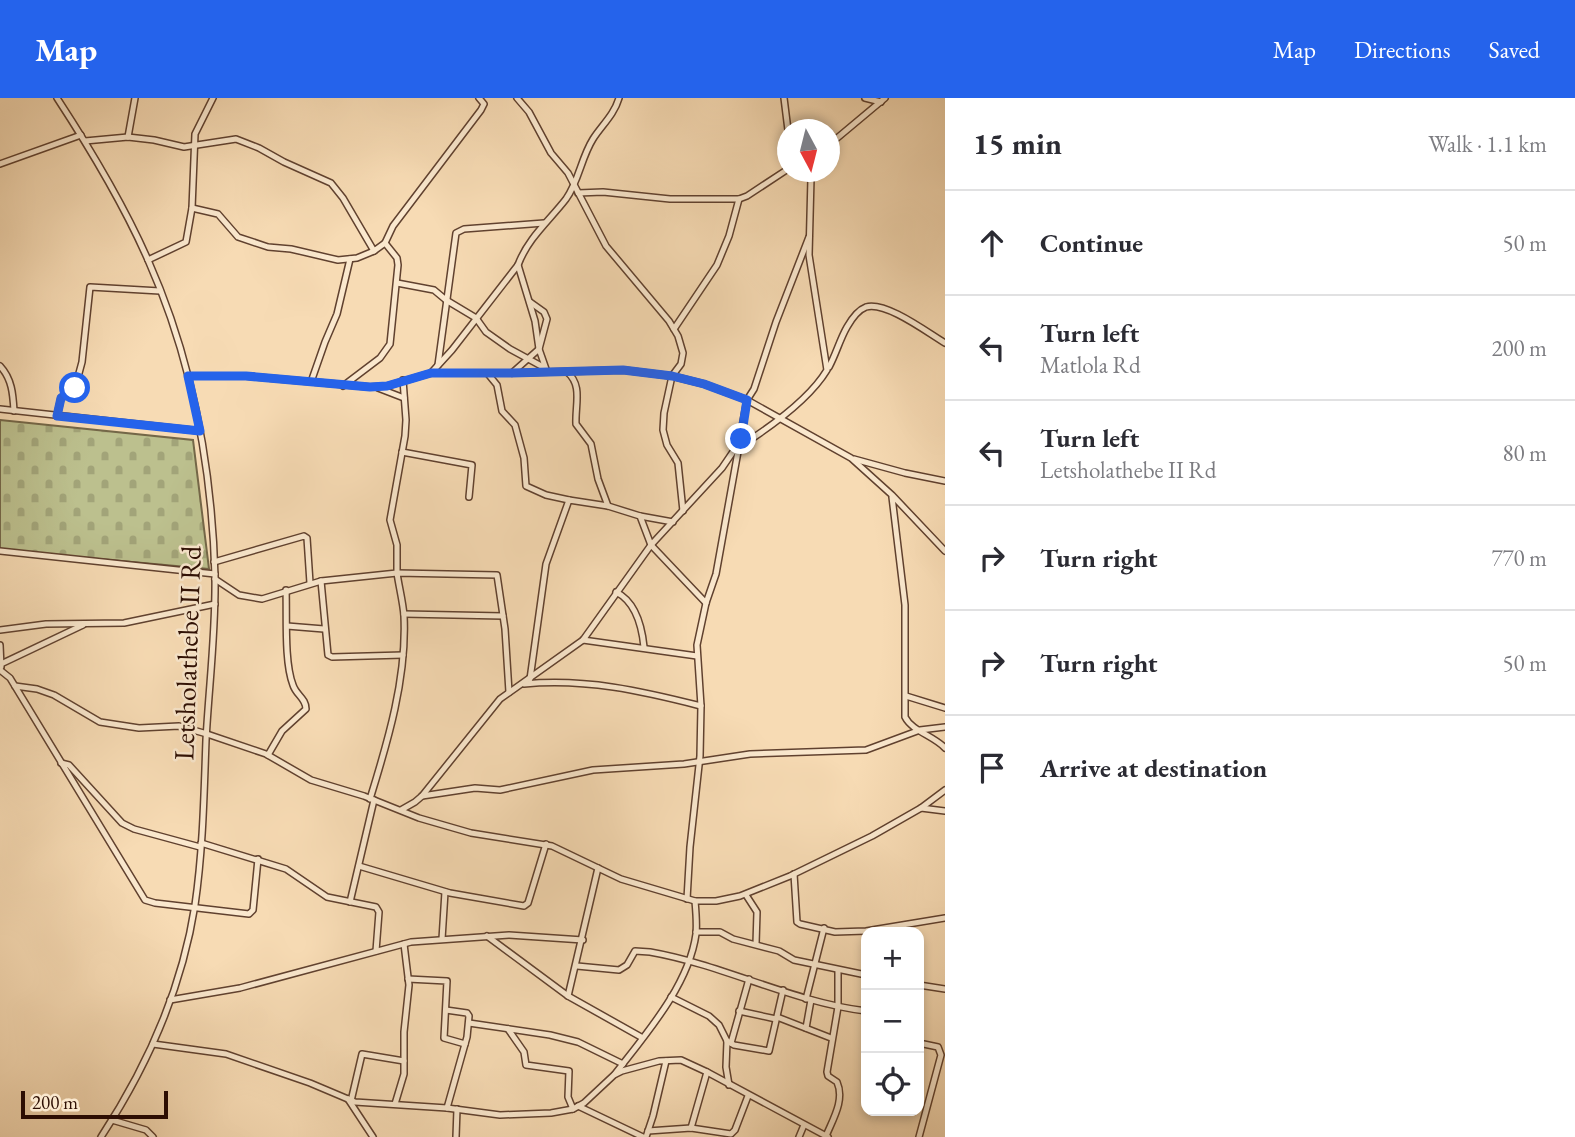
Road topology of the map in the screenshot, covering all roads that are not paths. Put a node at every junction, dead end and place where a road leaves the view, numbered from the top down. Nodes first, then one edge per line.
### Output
1 (57, 98) edge
2 (135, 98) edge
3 (213, 98) edge
4 (479, 98) edge
5 (517, 98) edge
6 (619, 98) edge
7 (784, 98) edge
8 (865, 98) edge
9 (883, 100) edge
10 (787, 119) edge
11 (840, 136) edge
12 (128, 137) junction
13 (83, 138) junction
14 (194, 147) junction
15 (0, 164) edge
16 (777, 177) edge
17 (811, 182) edge
18 (573, 185) junction
19 (578, 193) junction
20 (739, 199) junction
21 (192, 208) junction
22 (544, 223) junction
23 (810, 237) junction
24 (385, 243) junction
25 (374, 251) junction
26 (350, 259) junction
27 (148, 260) junction
28 (518, 265) junction
29 (397, 283) junction
30 (160, 291) junction
31 (446, 300) junction
32 (530, 303) junction
33 (476, 318) junction
34 (674, 329) junction
35 (945, 343) edge
36 (539, 349) junction
37 (528, 360) junction
38 (438, 365) junction
39 (0, 366) edge
40 (546, 370) junction
41 (827, 370) junction
42 (567, 372) junction
43 (431, 373) junction
44 (512, 373) junction
45 (488, 374) junction
46 (188, 376) junction
47 (672, 376) junction
48 (403, 380) junction
49 (311, 382) junction
50 (343, 386) junction
51 (376, 387) junction
52 (404, 398) junction
53 (747, 400) junction
54 (0, 409) edge
55 (14, 411) junction
56 (57, 416) junction
57 (779, 419) junction
58 (200, 431) junction
59 (739, 445) junction
60 (402, 452) junction
61 (851, 458) junction
62 (945, 481) edge
63 (892, 495) junction
64 (469, 497) dead end
65 (569, 500) junction
66 (608, 506) junction
67 (683, 511) junction
68 (640, 516) junction
69 (673, 522) junction
70 (651, 545) junction
71 (0, 551) edge
72 (945, 551) edge
73 (214, 562) junction
74 (397, 573) junction
75 (215, 576) junction
76 (321, 581) junction
77 (310, 583) junction
78 (286, 590) junction
79 (616, 592) junction
80 (706, 603) junction
81 (215, 604) junction
82 (404, 614) junction
83 (503, 616) junction
84 (86, 623) junction
85 (288, 626) junction
86 (324, 629) junction
87 (0, 630) edge
88 (583, 640) junction
89 (0, 645) edge
90 (644, 647) junction
91 (403, 655) junction
92 (697, 656) junction
93 (1, 668) edge
94 (530, 679) junction
95 (522, 684) junction
96 (15, 686) junction
97 (509, 692) junction
98 (906, 696) junction
99 (701, 706) junction
100 (945, 708) edge
101 (945, 727) edge
102 (920, 730) junction
103 (206, 734) junction
104 (945, 748) edge
105 (268, 755) junction
106 (700, 762) junction
107 (61, 763) junction
108 (945, 790) edge
109 (422, 796) junction
110 (372, 800) junction
111 (921, 808) junction
112 (401, 810) junction
113 (945, 811) edge
114 (546, 844) junction
115 (200, 845) junction
116 (258, 859) junction
117 (359, 866) junction
118 (598, 868) junction
119 (794, 874) junction
120 (445, 892) junction
121 (746, 895) junction
122 (687, 899) junction
123 (695, 901) junction
124 (350, 902) junction
125 (194, 907) junction
126 (945, 918) edge
127 (824, 928) junction
128 (696, 932) junction
129 (487, 936) junction
130 (442, 939) junction
131 (583, 940) junction
132 (404, 944) junction
133 (756, 944) junction
134 (376, 951) junction
135 (689, 962) junction
136 (817, 965) junction
137 (577, 966) junction
138 (838, 970) junction
139 (861, 974) edge
140 (408, 979) junction
141 (749, 979) junction
142 (924, 986) edge
143 (945, 989) edge
144 (783, 990) junction
145 (568, 996) junction
146 (671, 997) junction
147 (170, 1000) junction
148 (809, 1000) junction
149 (838, 1007) junction
150 (446, 1010) junction
151 (861, 1010) edge
152 (740, 1011) junction
153 (776, 1018) junction
154 (469, 1023) junction
155 (806, 1028) junction
156 (508, 1029) junction
157 (642, 1037) junction
158 (831, 1038) junction
159 (729, 1042) junction
160 (153, 1044) junction
161 (465, 1044) junction
162 (924, 1044) edge
163 (404, 1060) junction
164 (666, 1061) junction
165 (623, 1064) junction
166 (708, 1072) junction
167 (614, 1075) junction
168 (729, 1085) junction
169 (748, 1096) junction
170 (349, 1100) junction
171 (394, 1104) junction
172 (576, 1107) junction
173 (447, 1108) junction
174 (457, 1109) junction
175 (112, 1120) junction
176 (804, 1125) junction
177 (691, 1128) junction
178 (646, 1135) edge
179 (827, 1136) edge
180 (101, 1137) edge
181 (153, 1137) edge
182 (373, 1137) edge
183 (456, 1137) edge
184 (799, 1137) edge
185 (919, 1137) edge

1 - 13 street, Letsholathebe II Rd
2 - 12 street
3 - 14 street
4 - 24 street
5 - 18 street
6 - 18 street
7 - 10 street
8 - 9 street
9 - 11 street
12 - 13 street
12 - 14 street
13 - 15 street
13 - 27 street, Letsholathebe II Rd
14 - 21 street
14 - 25 street
16 - 20 street
17 - 23 street
18 - 19 street
18 - 22 street
19 - 20 street
19 - 34 street
20 - 34 street
21 - 26 street
21 - 27 street
22 - 28 street
22 - 31 street
23 - 41 street
23 - 53 street
24 - 25 street
24 - 29 street
25 - 26 street
26 - 49 street
27 - 30 street, Letsholathebe II Rd
28 - 32 street
28 - 33 street
29 - 31 street
29 - 50 street
30 - 46 street, Letsholathebe II Rd
30 - 56 street
31 - 33 street
31 - 38 street
32 - 36 street
32 - 36 street
33 - 37 street
33 - 38 street
34 - 47 street
35 - 41 street
36 - 37 street
36 - 40 street
37 - 40 street
37 - 44 street
38 - 43 street
39 - 55 street
40 - 42 street
40 - 44 street
41 - 57 street
42 - 47 street
42 - 66 street
43 - 45 street
43 - 48 street
44 - 45 street
45 - 65 street
46 - 49 street
46 - 58 street, Letsholathebe II Rd
47 - 53 street
47 - 67 street
48 - 51 street
48 - 52 street
49 - 50 street
50 - 51 street
51 - 52 street
52 - 60 street
53 - 57 street
53 - 59 street
54 - 55 street
55 - 56 street
56 - 58 street
57 - 59 street
57 - 61 street
58 - 73 street, Letsholathebe II Rd
59 - 67 street
59 - 80 street
60 - 64 street
60 - 74 street
61 - 62 street
61 - 63 street
63 - 72 street
63 - 98 street
65 - 66 street
65 - 94 street
66 - 68 street
67 - 69 street
68 - 69 street
68 - 70 street
69 - 70 street
70 - 79 street
70 - 80 street
71 - 75 street
73 - 75 street, Letsholathebe II Rd
73 - 77 street
74 - 76 street
74 - 82 street
74 - 83 street
75 - 78 street
75 - 81 street, Letsholathebe II Rd
76 - 77 street
76 - 86 street
77 - 78 street
78 - 85 street
79 - 88 street
79 - 90 street
80 - 92 street
81 - 84 street
81 - 103 street, Letsholathebe II Rd
82 - 83 street
82 - 91 street
83 - 97 street
84 - 87 street
84 - 93 street
85 - 86 street
85 - 105 street
86 - 91 street
88 - 90 street
88 - 94 street
89 - 93 street
90 - 92 street
91 - 110 street
92 - 99 street
93 - 96 street
94 - 95 street
95 - 97 street
95 - 99 street
96 - 103 street
96 - 107 street
97 - 109 street
98 - 100 street
98 - 102 street
99 - 106 street
101 - 102 street
102 - 104 street
102 - 106 street
103 - 105 street
103 - 115 street, Letsholathebe II Rd
105 - 110 street
106 - 109 street
106 - 122 street
107 - 115 street
107 - 125 street
108 - 111 street
109 - 112 street
110 - 112 street
110 - 117 street
111 - 113 street
111 - 119 street
112 - 114 street
114 - 118 street
114 - 120 street
115 - 116 street
115 - 125 street, Letsholathebe II Rd
116 - 124 street
116 - 125 street
117 - 120 street
117 - 124 street
118 - 122 street
118 - 131 street
119 - 121 street
119 - 127 street
120 - 130 street
121 - 123 street
121 - 133 street
122 - 123 street
123 - 128 street
124 - 134 street
125 - 147 street, Letsholathebe II Rd
126 - 127 street
127 - 136 street
128 - 133 street
128 - 135 street
129 - 130 street
129 - 131 street
129 - 145 street
130 - 132 street
131 - 137 street
132 - 134 street
132 - 140 street
133 - 136 street
134 - 147 street
135 - 137 street
135 - 141 street
135 - 146 street
136 - 138 street
136 - 148 street
137 - 145 street
138 - 139 street
138 - 149 street
140 - 150 street
140 - 163 street
141 - 144 street
141 - 152 street
142 - 143 street
144 - 148 street
144 - 153 street
145 - 157 street
146 - 157 street
146 - 159 street
147 - 160 street, Letsholathebe II Rd
148 - 149 street
148 - 155 street
149 - 151 street
149 - 158 street
150 - 154 street
150 - 161 street
152 - 153 street
152 - 159 street
153 - 155 street
153 - 159 street
154 - 156 street
154 - 161 street
155 - 158 street
156 - 165 street
156 - 172 street
157 - 165 street
158 - 179 street
159 - 168 street
160 - 170 street
160 - 175 street, Letsholathebe II Rd
161 - 173 street
162 - 185 street
163 - 170 street
163 - 171 street
164 - 166 street
164 - 167 street
164 - 178 street
165 - 167 street
166 - 168 street
166 - 177 street
167 - 172 street
168 - 169 street
169 - 176 street
169 - 177 street
170 - 171 street
170 - 182 street
171 - 173 street
172 - 174 street
172 - 178 street
173 - 174 street
174 - 183 street
175 - 180 street, Letsholathebe II Rd
175 - 181 street
176 - 179 street
176 - 184 street
177 - 178 street

